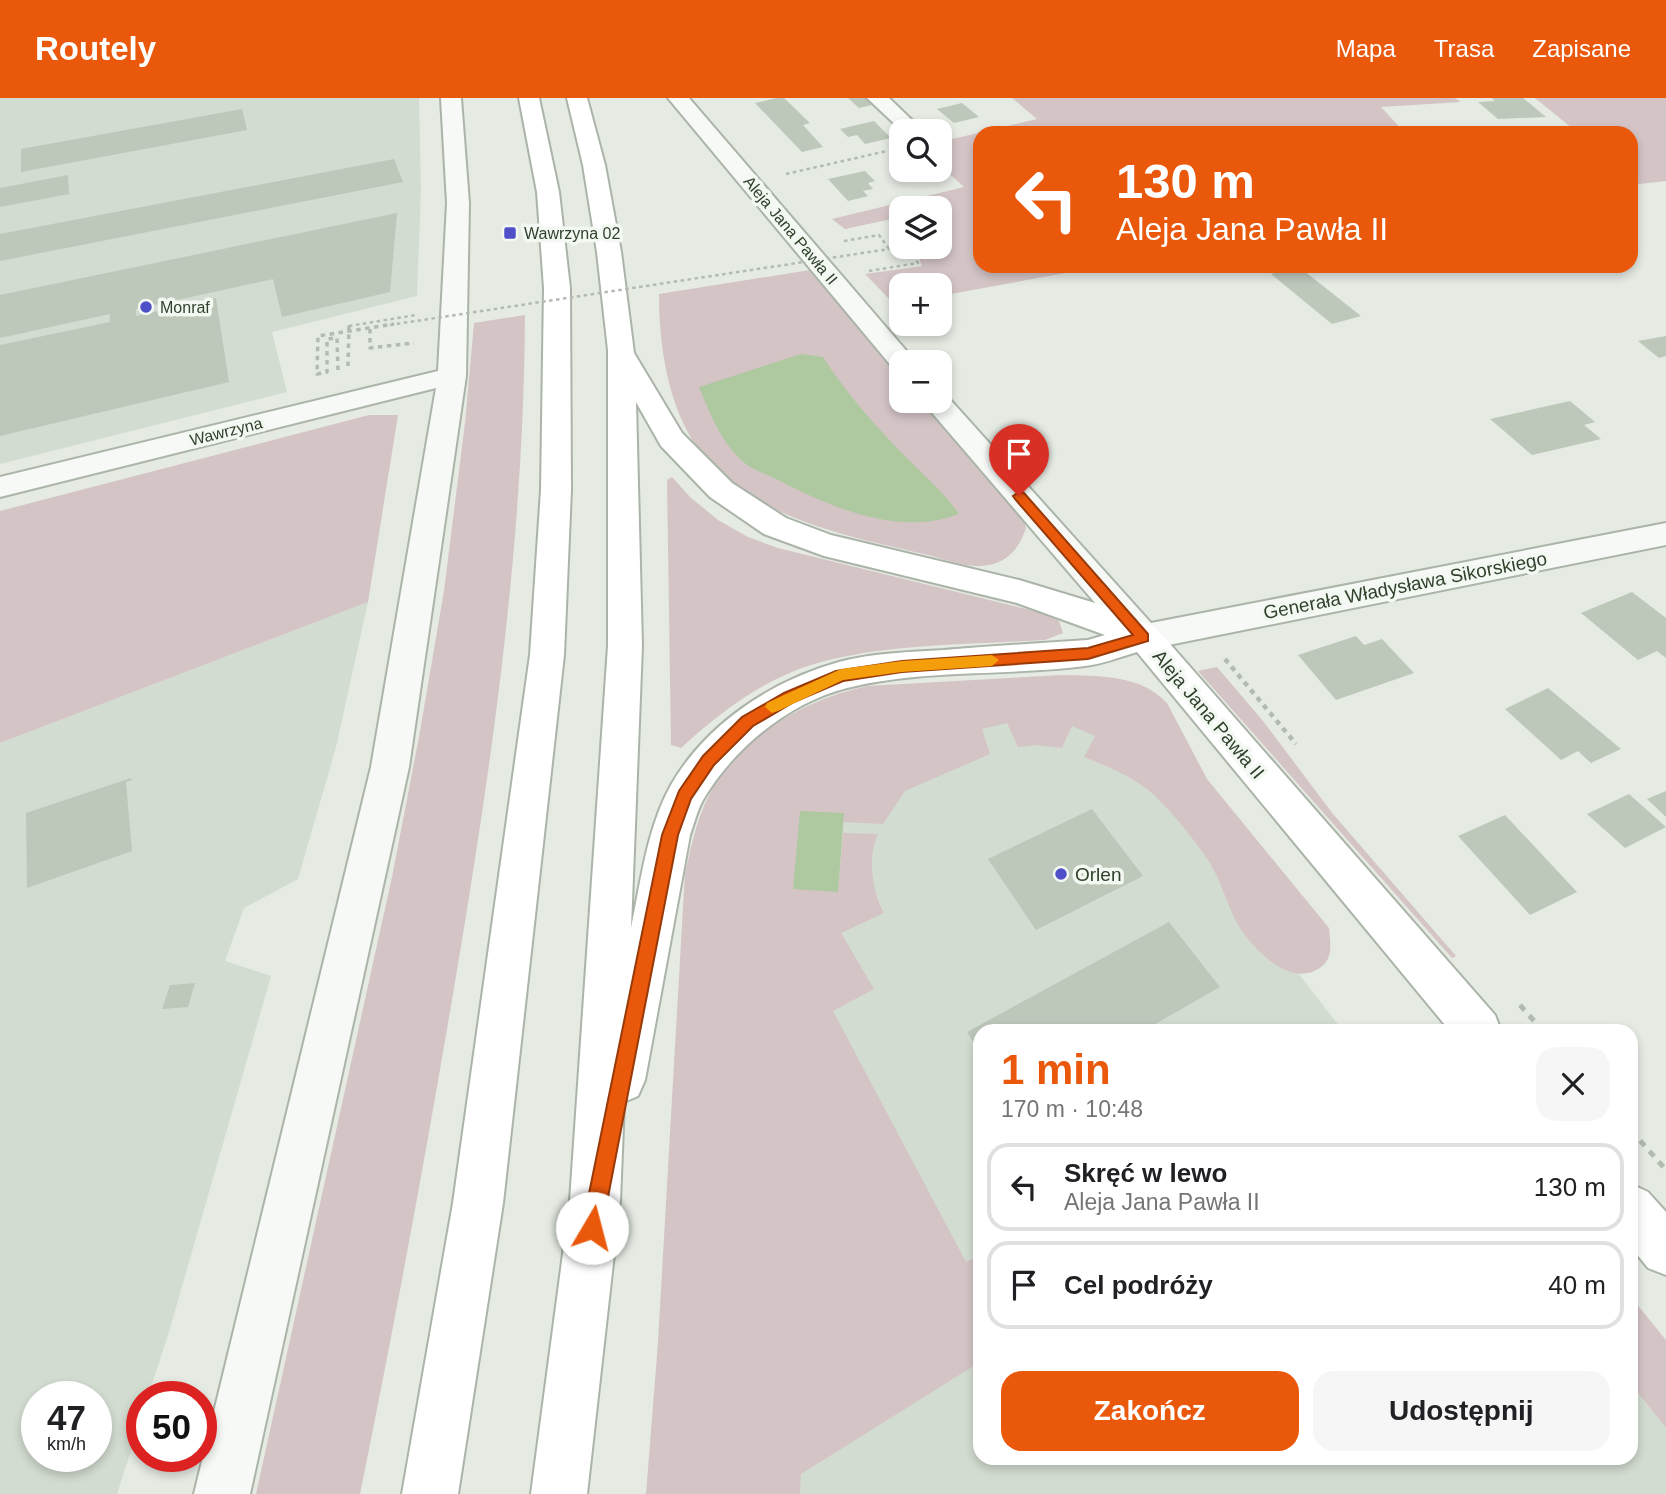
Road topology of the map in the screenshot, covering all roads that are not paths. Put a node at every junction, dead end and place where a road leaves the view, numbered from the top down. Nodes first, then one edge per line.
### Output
1 (451, 98) edge
2 (529, 98) edge
3 (577, 98) edge
4 (678, 98) edge
5 (877, 98) edge
6 (900, 119) edge
7 (893, 350) edge
8 (621, 351) junction
9 (452, 376) junction
10 (947, 413) edge
11 (0, 487) edge
12 (1666, 534) edge
13 (1143, 637) junction
14 (1473, 1024) edge
15 (595, 1201) junction
16 (1638, 1217) edge
17 (1666, 1250) edge
18 (222, 1494) edge
19 (430, 1494) edge
20 (559, 1494) edge

1 - 9 street
2 - 19 main road
3 - 8 main road
4 - 7 street, Aleja Jana Pawła II
5 - 6 street
8 - 13 main road
8 - 15 main road
9 - 11 street, Wawrzyna
9 - 18 street
10 - 13 street, Aleja Jana Pawła II
12 - 13 street, Generała Władysława Sikorskiego
13 - 14 main road, Aleja Jana Pawła II
13 - 15 main road
15 - 20 main road
16 - 17 main road

